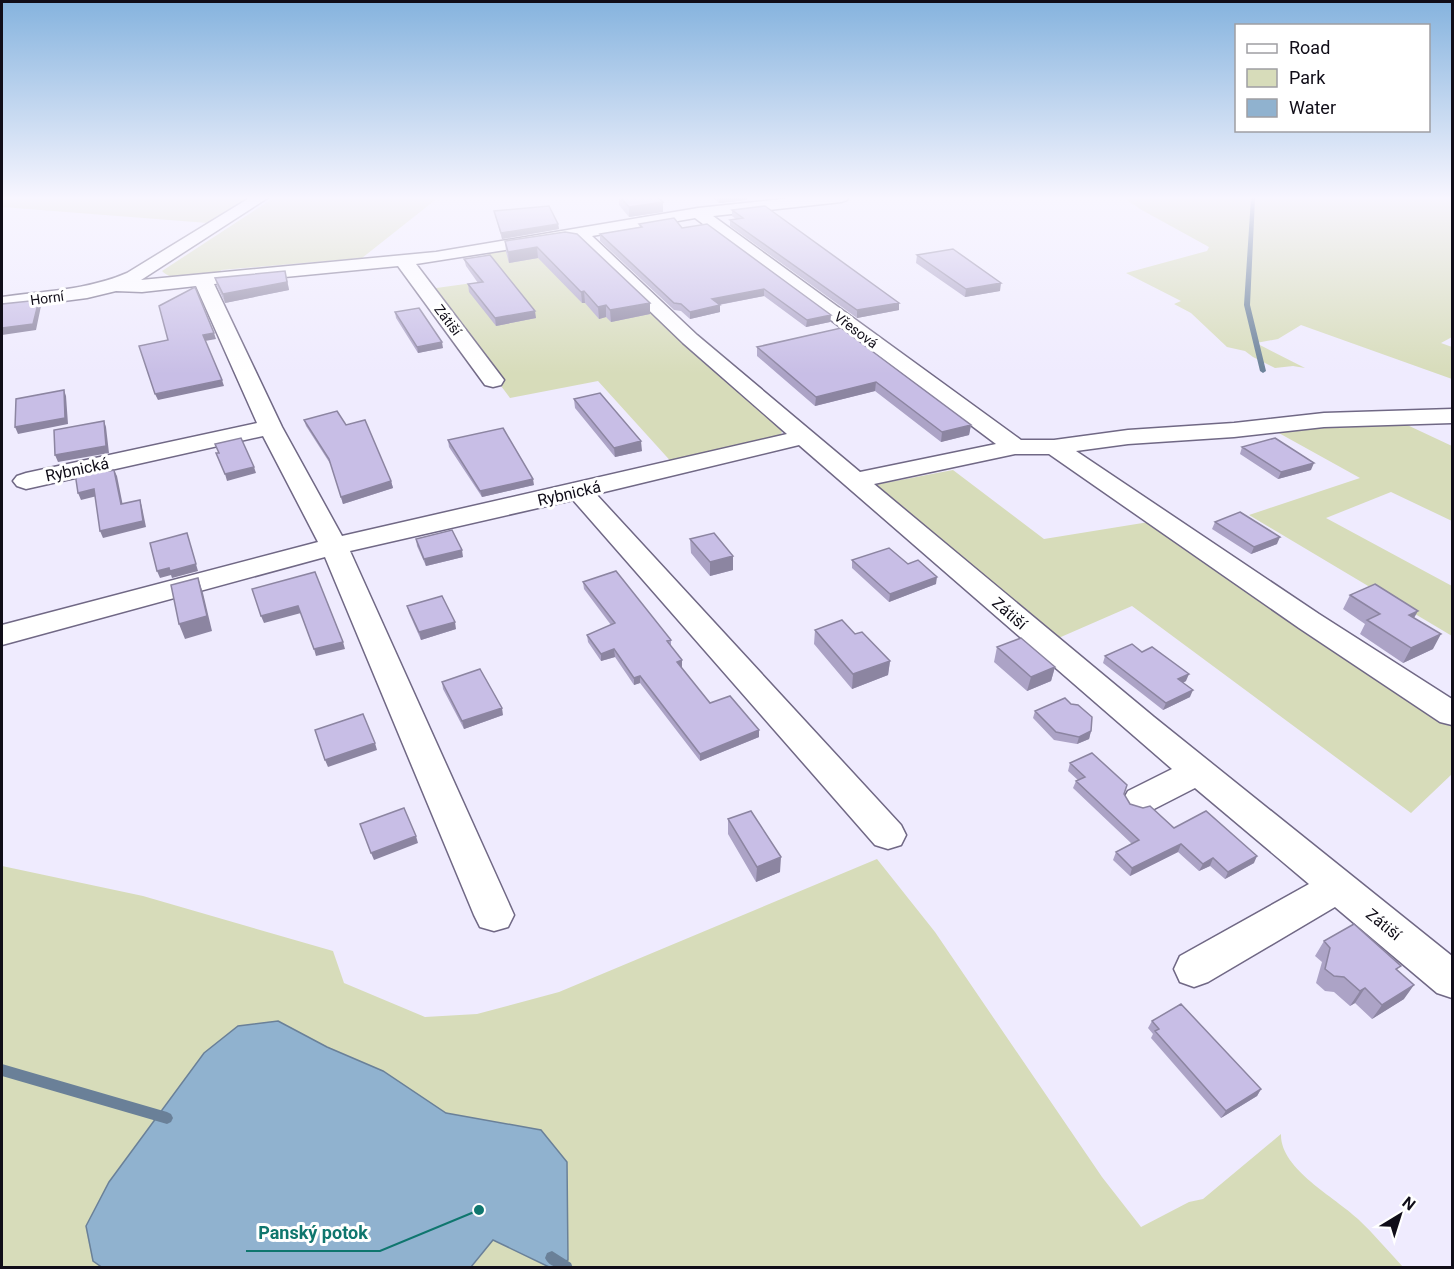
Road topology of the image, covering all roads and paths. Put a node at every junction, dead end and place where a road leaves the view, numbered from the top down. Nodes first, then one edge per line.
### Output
1 (167, 256) edge
2 (434, 256) edge
3 (603, 256) edge
4 (757, 256) edge
5 (403, 260) junction
6 (203, 280) junction
7 (116, 285) junction
8 (2, 303) edge
9 (493, 380) dead end
10 (1452, 416) edge
11 (1409, 418) junction
12 (270, 427) junction
13 (804, 437) junction
14 (1452, 439) edge
15 (1015, 447) junction
16 (1054, 447) junction
17 (855, 480) junction
18 (26, 481) dead end
19 (579, 492) junction
20 (334, 546) junction
21 (2, 635) edge
22 (1452, 714) edge
23 (1198, 771) junction
24 (1141, 800) dead end
25 (888, 835) dead end
26 (1338, 886) junction
27 (494, 915) dead end
28 (1194, 969) dead end
29 (1452, 980) edge

1 - 7 street
2 - 5 street, Horní
3 - 13 street, Zátiší
4 - 15 street, Vřesová
5 - 6 street, Horní
5 - 9 street, Zátiší
6 - 7 street, Horní
6 - 12 street
7 - 8 street, Horní
10 - 11 street
11 - 14 street
11 - 16 street
12 - 18 street, Rybnická
12 - 20 street
13 - 17 street, Zátiší
13 - 19 street, Rybnická
15 - 16 street
15 - 17 street
16 - 22 street
17 - 23 street, Zátiší
19 - 20 street, Rybnická
19 - 25 street
20 - 21 street, Rybnická
20 - 27 street
23 - 24 street
23 - 26 street, Zátiší
26 - 28 street
26 - 29 street, Zátiší

